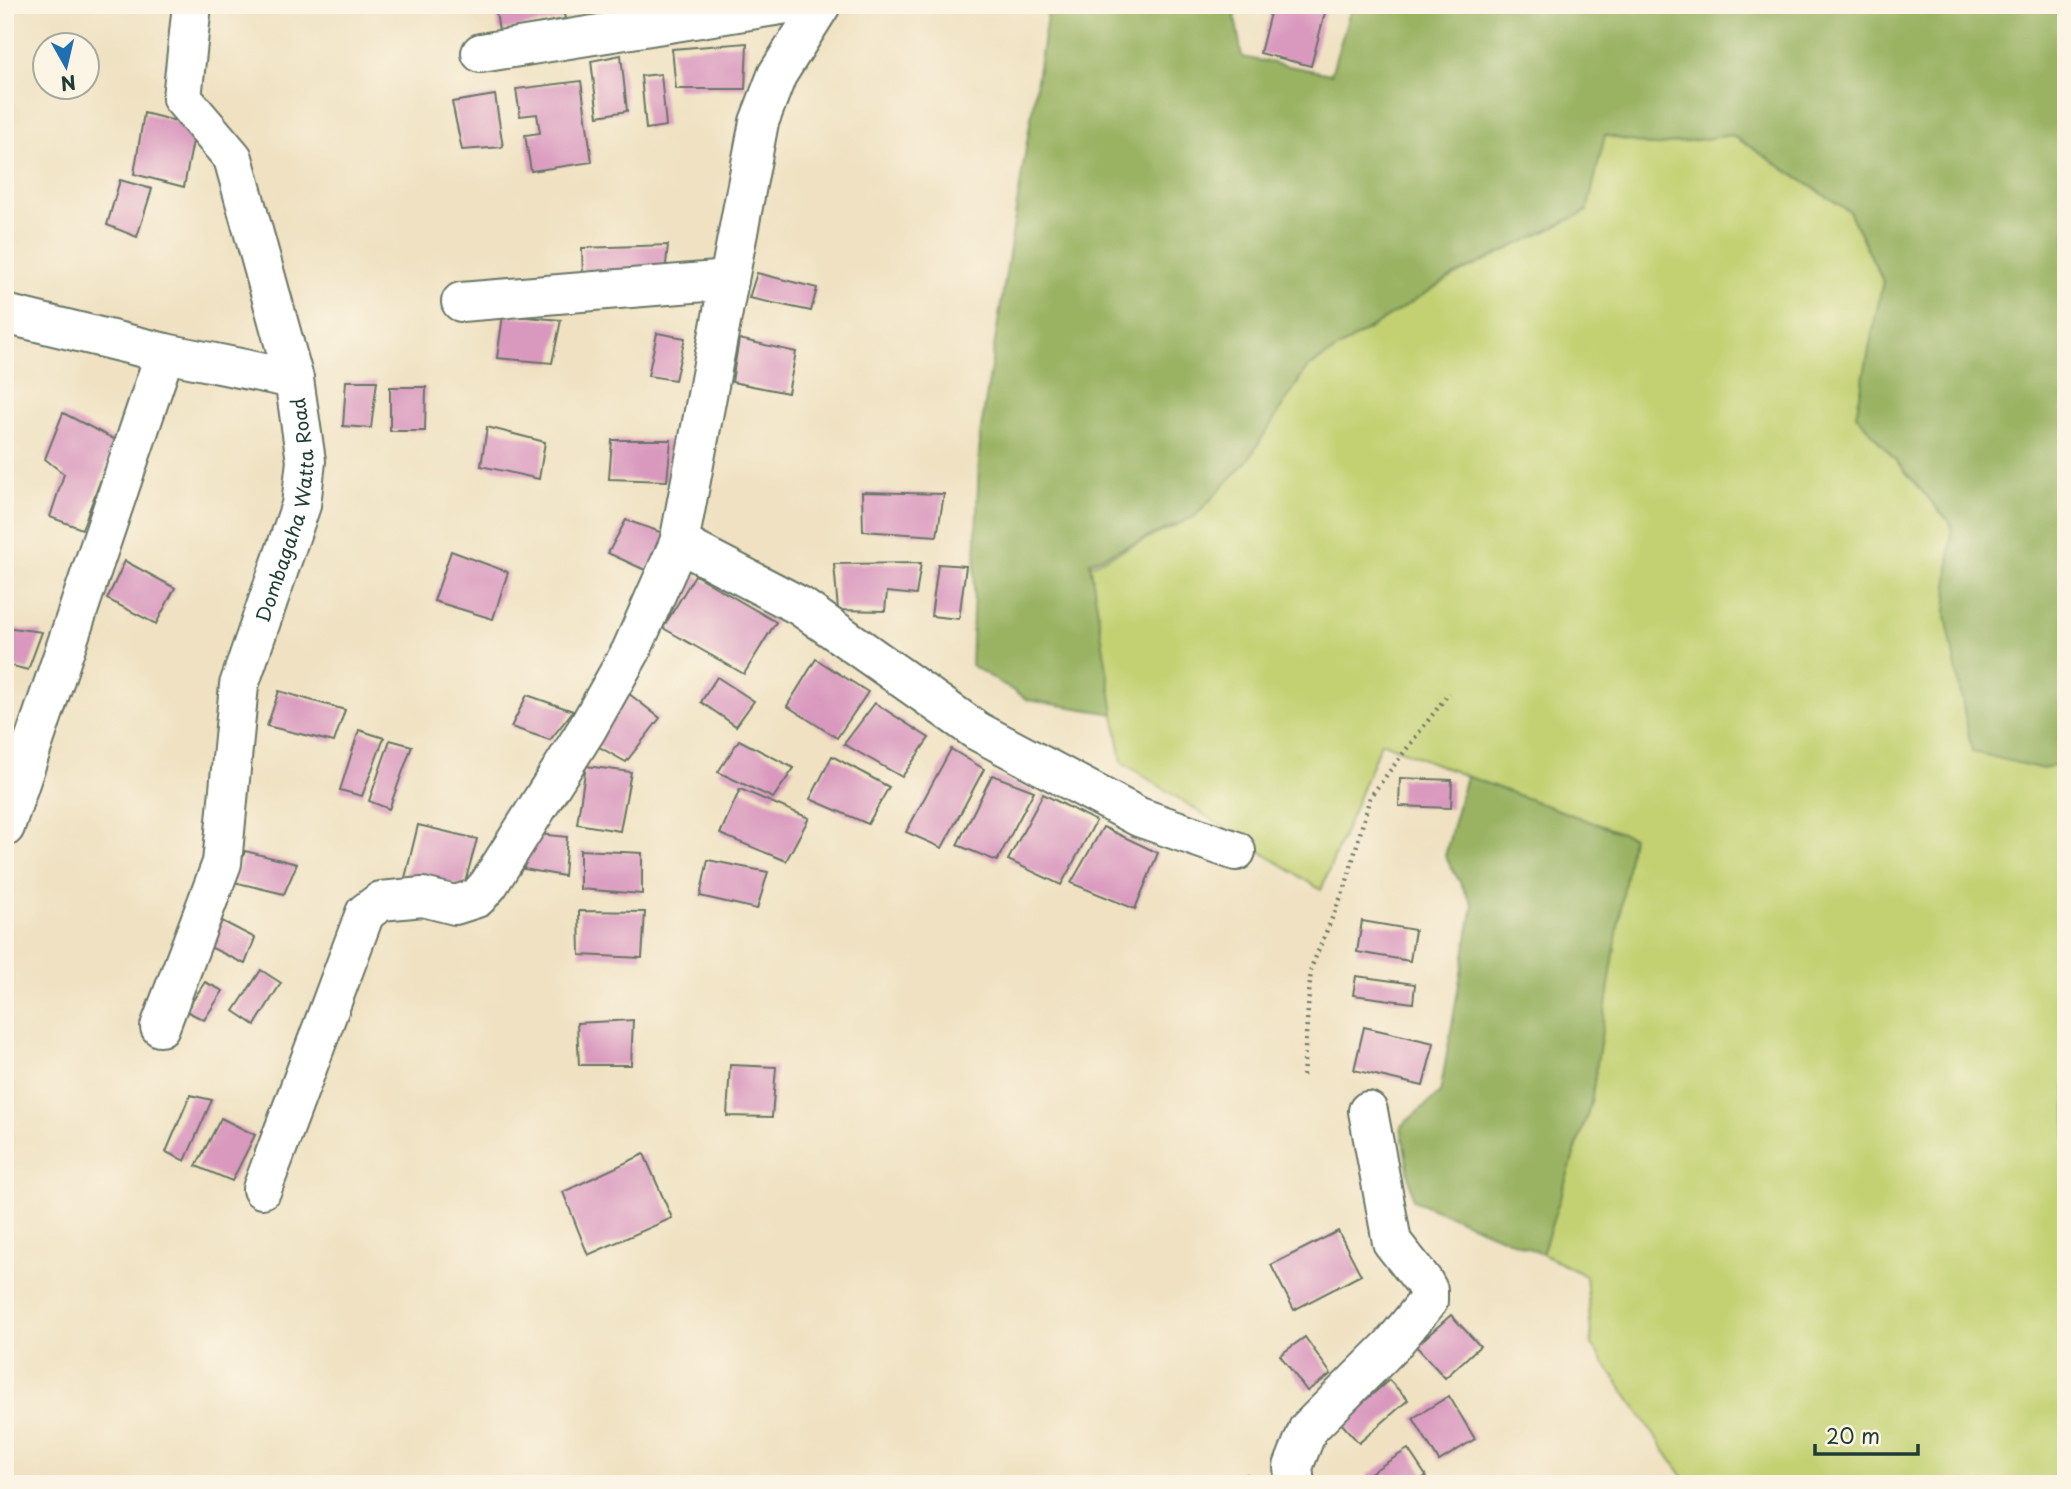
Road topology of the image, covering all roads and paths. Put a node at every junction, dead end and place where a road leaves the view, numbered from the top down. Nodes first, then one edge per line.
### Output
1 (192, 5) edge
2 (781, 5) edge
3 (821, 5) edge
4 (481, 53) dead end
5 (729, 280) junction
6 (461, 302) dead end
7 (5, 314) edge
8 (164, 353) junction
9 (294, 379) junction
10 (678, 543) junction
11 (1449, 693) dead end
12 (5, 827) edge
13 (1236, 851) dead end
14 (160, 1027) dead end
15 (1303, 1076) dead end
16 (1368, 1111) dead end
17 (262, 1189) dead end
18 (1295, 1484) edge

1 - 9 street, Dombagaha Watta Road
2 - 4 street
3 - 5 street
5 - 6 street
5 - 10 street
7 - 8 street
8 - 9 street
8 - 12 street
9 - 14 street, Dombagaha Watta Road
10 - 13 street
10 - 17 street
11 - 15 path
16 - 18 street

